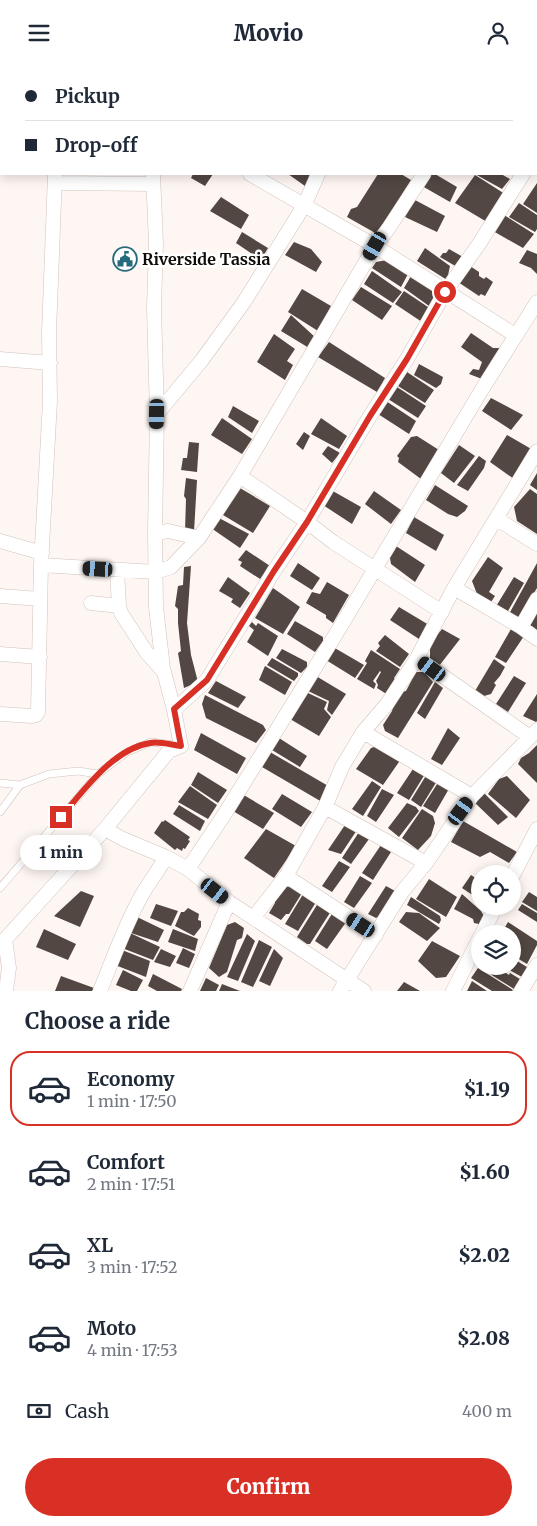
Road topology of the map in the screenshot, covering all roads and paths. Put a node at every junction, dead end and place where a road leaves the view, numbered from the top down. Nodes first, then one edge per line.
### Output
1 (252, 175) edge
2 (318, 175) edge
3 (423, 175) edge
4 (522, 175) edge
5 (55, 179) edge
6 (153, 179) edge
7 (305, 204) junction
8 (375, 246) junction
9 (445, 292) junction
10 (537, 302) edge
11 (515, 335) junction
12 (0, 359) edge
13 (50, 363) junction
14 (157, 414) junction
15 (537, 451) edge
16 (240, 476) junction
17 (496, 519) junction
18 (307, 522) junction
19 (155, 533) junction
20 (200, 538) junction
21 (0, 541) edge
22 (537, 544) edge
23 (41, 559) junction
24 (374, 568) junction
25 (117, 570) junction
26 (156, 572) junction
27 (454, 588) junction
28 (0, 596) edge
29 (40, 599) junction
30 (537, 599) edge
31 (90, 603) dead end
32 (119, 606) junction
33 (442, 612) junction
34 (522, 627) junction
35 (537, 639) edge
36 (0, 654) edge
37 (40, 657) junction
38 (417, 658) junction
39 (165, 673) junction
40 (174, 709) junction
41 (0, 714) edge
42 (363, 732) junction
43 (533, 733) edge
44 (181, 746) junction
45 (98, 774) junction
46 (0, 783) edge
47 (20, 785) junction
48 (472, 795) junction
49 (325, 807) junction
50 (0, 812) edge
51 (105, 829) junction
52 (537, 829) edge
53 (166, 857) junction
54 (426, 863) junction
55 (518, 865) edge
56 (188, 869) junction
57 (286, 877) junction
58 (0, 889) edge
59 (229, 902) junction
60 (254, 917) junction
61 (376, 935) junction
62 (3, 942) edge
63 (471, 955) edge
64 (537, 965) edge
65 (343, 986) edge
66 (6, 991) edge
67 (100, 991) edge
68 (190, 991) edge
69 (364, 991) edge
70 (453, 991) edge
71 (521, 991) edge

1 - 7 street
2 - 7 street
3 - 8 street
4 - 9 street
5 - 6 street
5 - 13 street
6 - 14 street
7 - 8 street
7 - 14 street
8 - 9 street
8 - 16 street
9 - 11 street
9 - 18 street
10 - 11 street
11 - 24 street
12 - 13 street
13 - 23 street
14 - 19 street
15 - 17 street
16 - 18 street
16 - 20 street
17 - 22 street
17 - 27 street
18 - 24 street
18 - 40 street
19 - 20 street
19 - 26 street
20 - 26 street
21 - 23 street
23 - 25 street
23 - 29 street
24 - 33 street
24 - 56 street
25 - 26 street
25 - 32 street
26 - 39 street
27 - 33 street
27 - 34 street
28 - 29 street
29 - 37 street
30 - 34 street
31 - 32 street
32 - 39 street
33 - 38 street
34 - 35 street
36 - 37 street
37 - 41 street
38 - 42 street
38 - 43 street
39 - 40 street
40 - 44 street
42 - 48 street
42 - 49 street
43 - 48 street
44 - 45 lane
44 - 51 street
45 - 47 lane
45 - 58 lane
46 - 47 lane
47 - 50 lane
48 - 54 street
49 - 54 street
49 - 57 street
51 - 53 street
51 - 62 street
52 - 55 street
53 - 56 street
53 - 67 street
54 - 61 street
56 - 59 street
57 - 60 street
57 - 61 street
59 - 60 street
59 - 68 street
60 - 65 street
61 - 65 street
62 - 66 street
63 - 70 street
64 - 71 street
65 - 69 street

